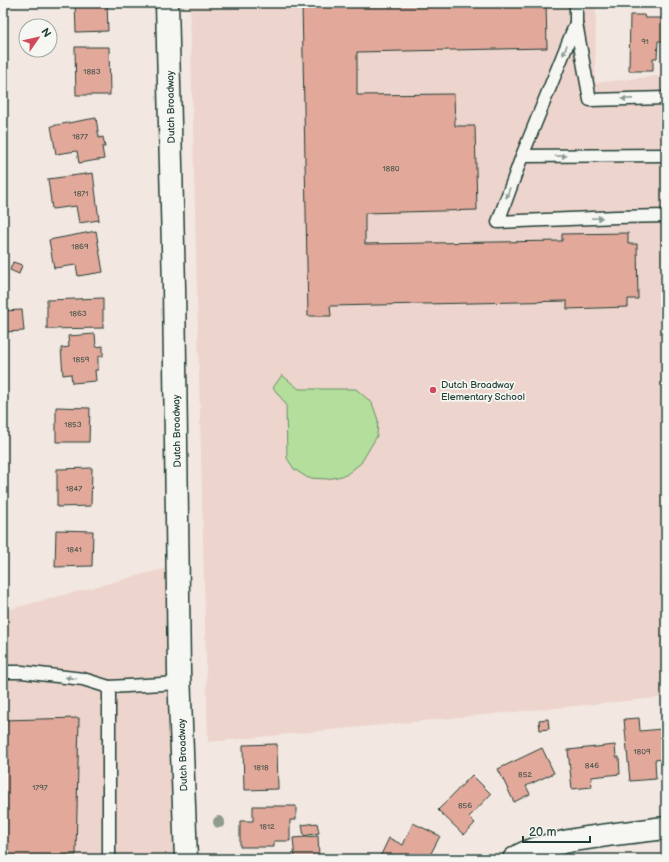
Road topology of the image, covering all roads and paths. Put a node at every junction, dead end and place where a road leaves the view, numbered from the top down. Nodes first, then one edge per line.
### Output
1 (167, 3) edge
2 (576, 3) edge
3 (576, 23) junction
4 (666, 98) edge
5 (666, 155) edge
6 (522, 156) junction
7 (666, 216) edge
8 (3, 672) edge
9 (180, 683) junction
10 (109, 687) junction
11 (666, 828) edge
12 (109, 859) edge
13 (186, 859) edge
14 (514, 859) edge

1 - 9 main road, Dutch Broadway
2 - 3 lane
4 -> 3 lane
3 -> 6 lane
6 -> 5 lane
6 -> 7 lane
10 -> 8 lane
9 - 10 lane
9 - 13 main road, Dutch Broadway
10 - 12 lane
11 - 14 main road

